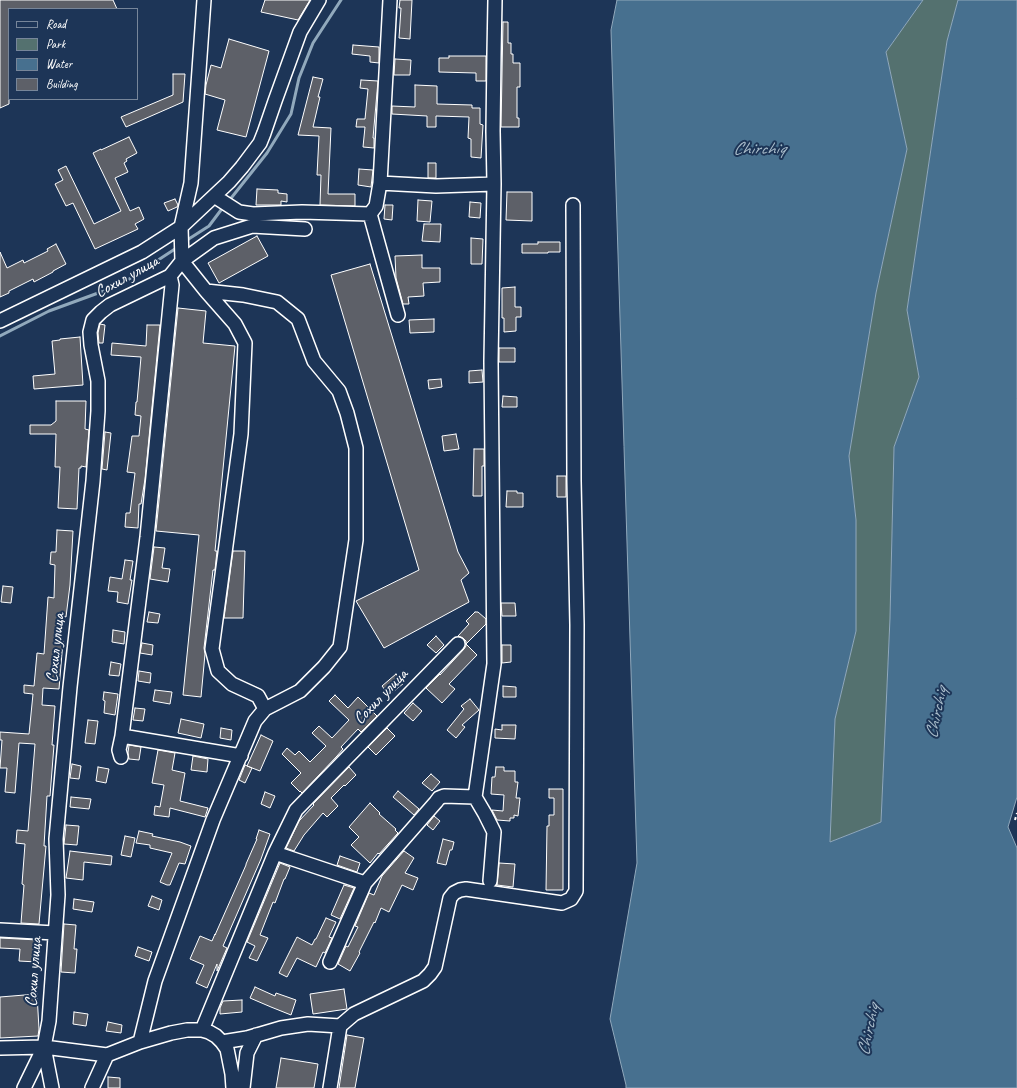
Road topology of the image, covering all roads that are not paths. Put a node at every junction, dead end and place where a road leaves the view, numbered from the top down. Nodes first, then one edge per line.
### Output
1 (204, 0) edge
2 (320, 0) edge
3 (390, 0) edge
4 (495, 0) edge
5 (380, 183) junction
6 (494, 184) junction
7 (214, 196) junction
8 (573, 205) dead end
9 (370, 214) junction
10 (181, 227) junction
11 (305, 229) dead end
12 (182, 261) junction
13 (170, 276) junction
14 (206, 291) junction
15 (398, 315) dead end
16 (0, 321) edge
17 (458, 644) dead end
18 (265, 709) junction
19 (122, 736) junction
20 (241, 756) junction
21 (121, 757) dead end
22 (475, 797) junction
23 (275, 853) junction
24 (490, 881) dead end
25 (365, 883) junction
26 (0, 930) edge
27 (55, 933) junction
28 (330, 962) dead end
29 (340, 1026) junction
30 (202, 1030) junction
31 (256, 1035) junction
32 (140, 1042) junction
33 (222, 1042) junction
34 (44, 1047) junction
35 (0, 1048) edge
36 (107, 1055) junction
37 (24, 1088) edge
38 (52, 1088) edge
39 (92, 1088) edge
40 (232, 1088) edge
41 (243, 1088) edge
42 (330, 1088) edge

1 - 10 street
2 - 7 street
3 - 5 street
4 - 6 street
5 - 6 street
5 - 9 street
6 - 22 street
7 - 9 street
7 - 10 street
8 - 29 street
9 - 15 street
10 - 12 street
10 - 16 street
11 - 12 street, Сохил улица
12 - 13 street, Сохил улица
12 - 14 street
13 - 19 street
13 - 27 street, Сохил улица
14 - 18 street
14 - 18 street
17 - 23 street, Сохил улица
18 - 20 street
19 - 20 street
19 - 21 street
20 - 32 street
22 - 24 street
22 - 25 street
23 - 25 street
23 - 30 street, Сохил улица
25 - 28 street
26 - 27 street
27 - 34 street, Сохил улица
29 - 31 street
29 - 42 street
30 - 32 street
30 - 33 street
31 - 33 street
31 - 41 street
32 - 36 street
33 - 40 street
34 - 35 street
34 - 36 street
34 - 37 street
34 - 38 street, Сохил улица
36 - 39 street

